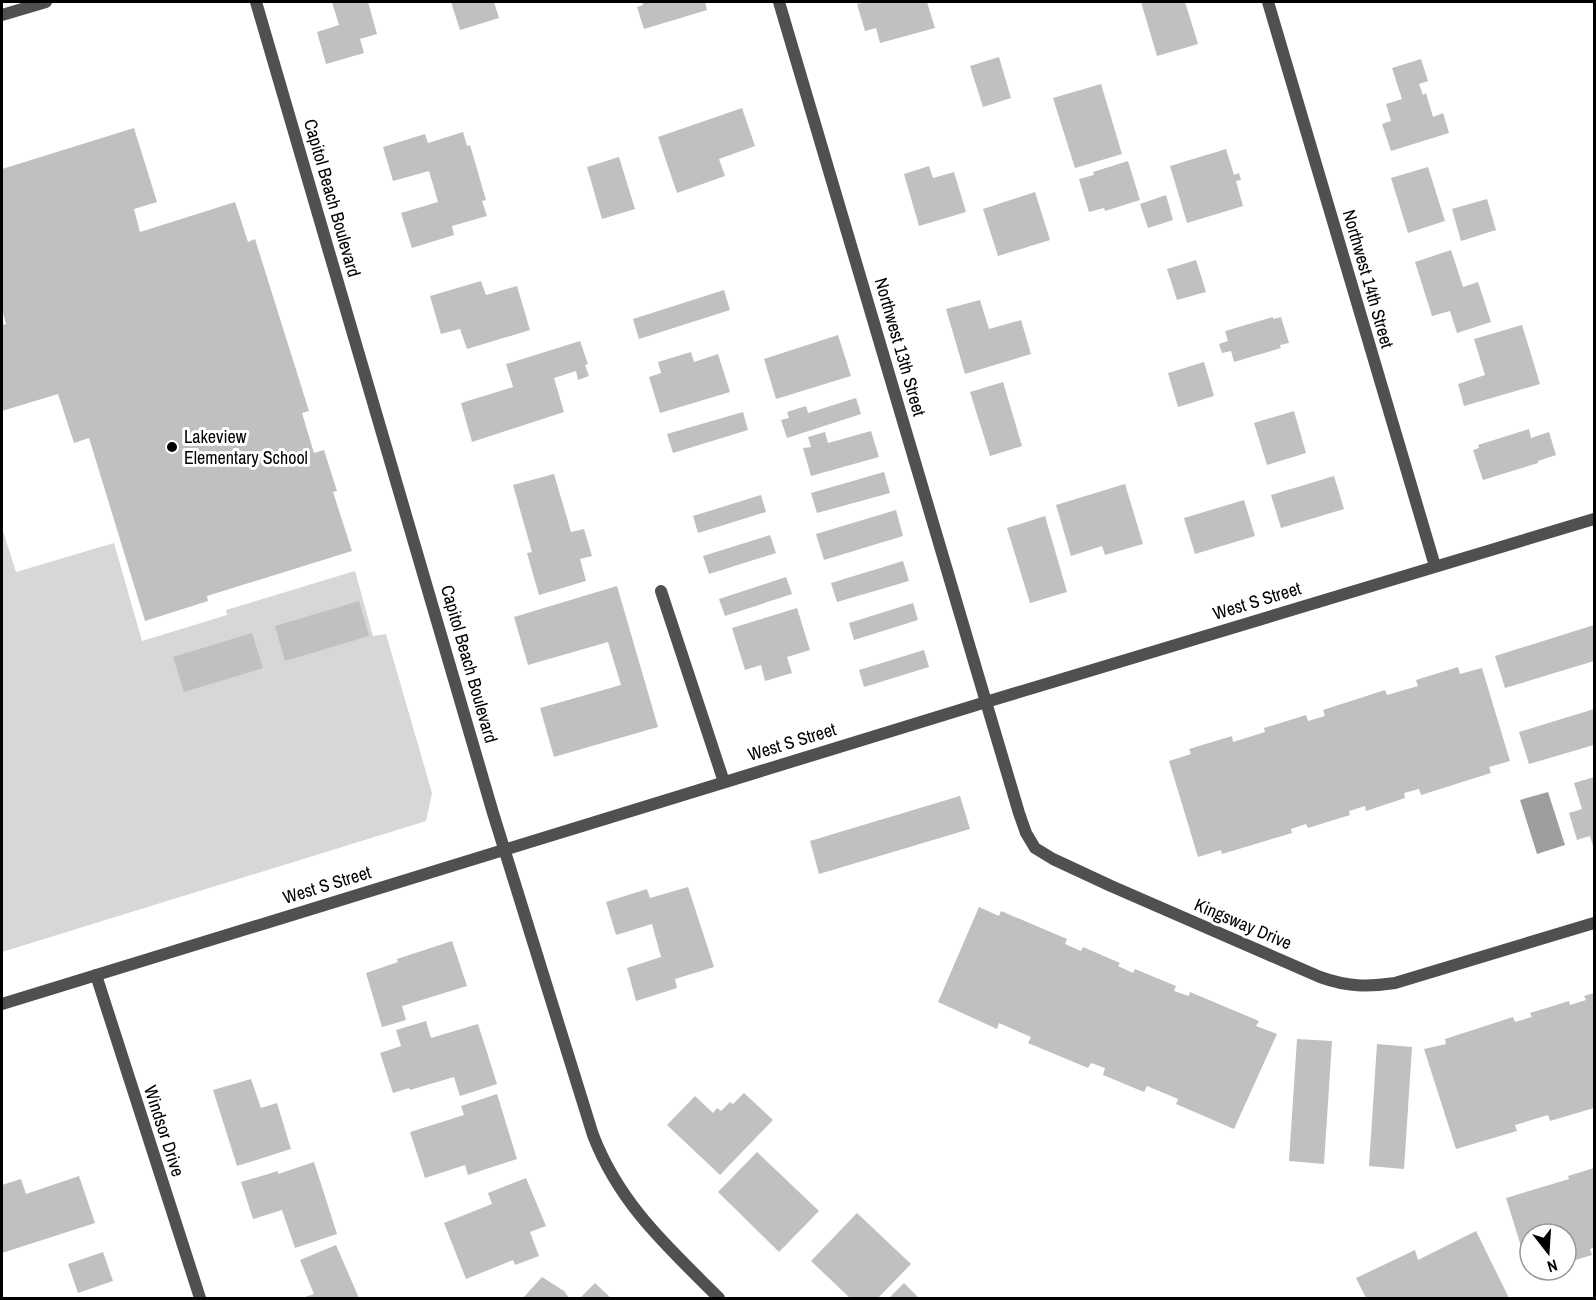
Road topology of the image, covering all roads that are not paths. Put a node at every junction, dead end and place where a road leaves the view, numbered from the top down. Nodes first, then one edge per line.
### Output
1 (46, 2) edge
2 (256, 2) edge
3 (779, 2) edge
4 (1268, 2) edge
5 (2, 15) edge
6 (1594, 519) edge
7 (1435, 566) junction
8 (661, 591) dead end
9 (986, 702) junction
10 (724, 782) junction
11 (504, 849) junction
12 (1594, 923) edge
13 (96, 975) junction
14 (2, 1004) edge
15 (200, 1299) edge
16 (719, 1299) edge

1 - 5 street
2 - 11 street, Capitol Beach Boulevard
3 - 9 street, Northwest 13th Street
4 - 7 street, Northwest 14th Street
6 - 7 street, West S Street
7 - 9 street, West S Street
8 - 10 street
9 - 10 street, West S Street
9 - 12 street, Kingsway Drive
10 - 11 street, West S Street
11 - 13 street, West S Street
11 - 16 street, Capitol Beach Boulevard
13 - 14 street, West S Street
13 - 15 street, Windsor Drive

